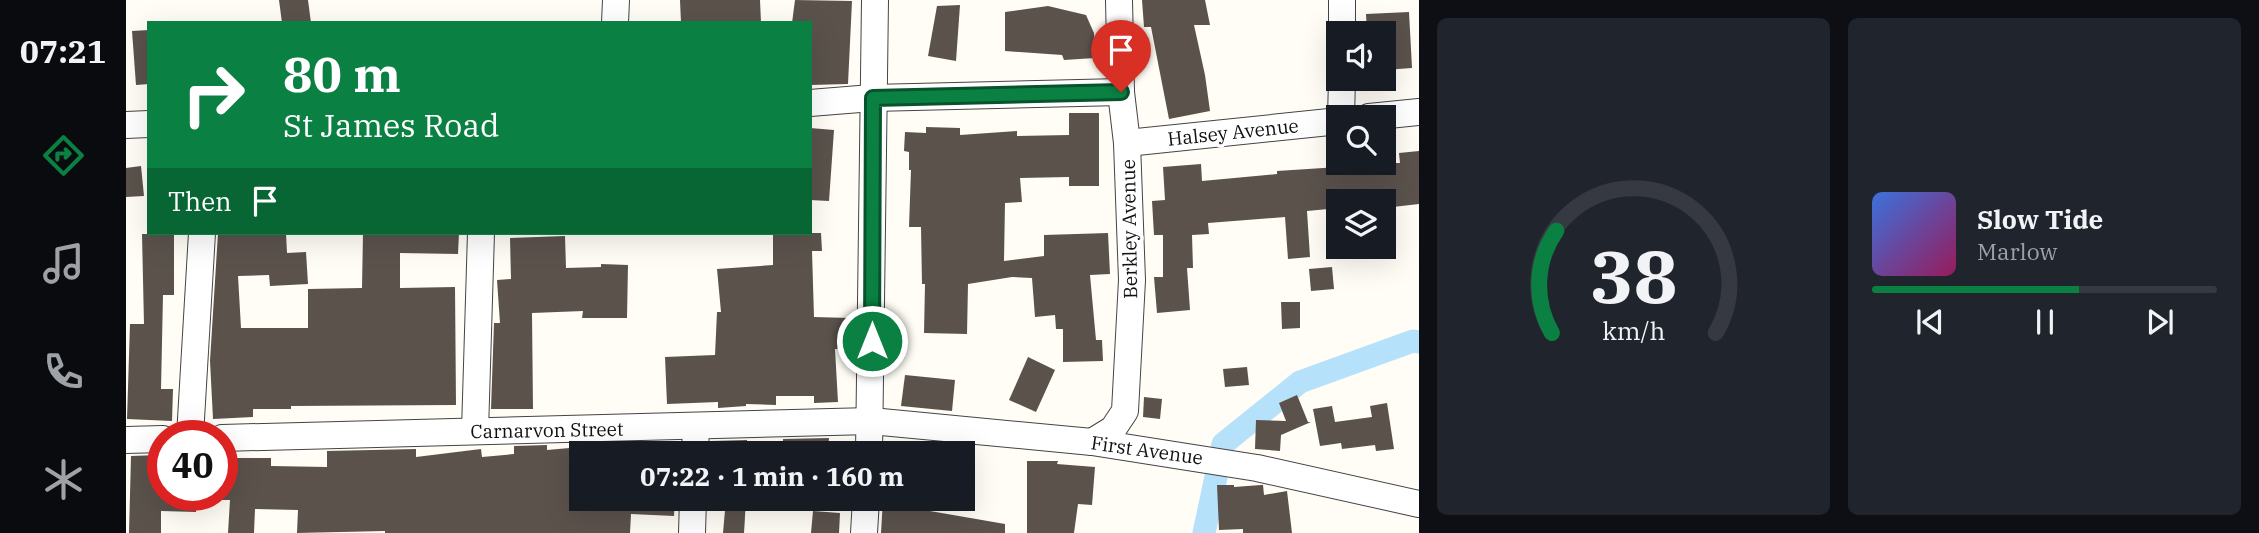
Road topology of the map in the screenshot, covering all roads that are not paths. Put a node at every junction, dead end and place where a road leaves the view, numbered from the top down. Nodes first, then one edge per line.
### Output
1 (616, 0) edge
2 (875, 0) edge
3 (1119, 0) edge
4 (1342, 0) edge
5 (615, 21) edge
6 (1342, 21) edge
7 (1121, 92) junction
8 (873, 98) junction
9 (812, 103) edge
10 (1419, 111) edge
11 (1396, 114) edge
12 (1326, 121) edge
13 (147, 124) edge
14 (126, 125) edge
15 (1127, 144) junction
16 (202, 235) edge
17 (481, 235) edge
18 (191, 420) edge
19 (872, 421) junction
20 (696, 426) junction
21 (475, 431) junction
22 (238, 438) edge
23 (147, 439) edge
24 (126, 440) edge
25 (695, 441) edge
26 (870, 441) edge
27 (1092, 442) junction
28 (1419, 504) edge
29 (693, 511) edge
30 (865, 511) edge
31 (692, 533) edge
32 (864, 533) edge

1 - 5 street
2 - 8 street
3 - 7 street, Berkley Avenue
4 - 6 street
7 - 8 street
7 - 15 street, Berkley Avenue
8 - 9 street
8 - 19 street
10 - 11 street
12 - 15 street, Halsey Avenue
13 - 14 street
15 - 27 street, Berkley Avenue
16 - 18 street
17 - 21 street
19 - 20 street, Carnarvon Street
19 - 26 street
19 - 27 street, First Avenue
20 - 21 street, Carnarvon Street
20 - 25 street
21 - 22 street, Carnarvon Street
23 - 24 street
27 - 28 street, First Avenue
29 - 31 street
30 - 32 street

